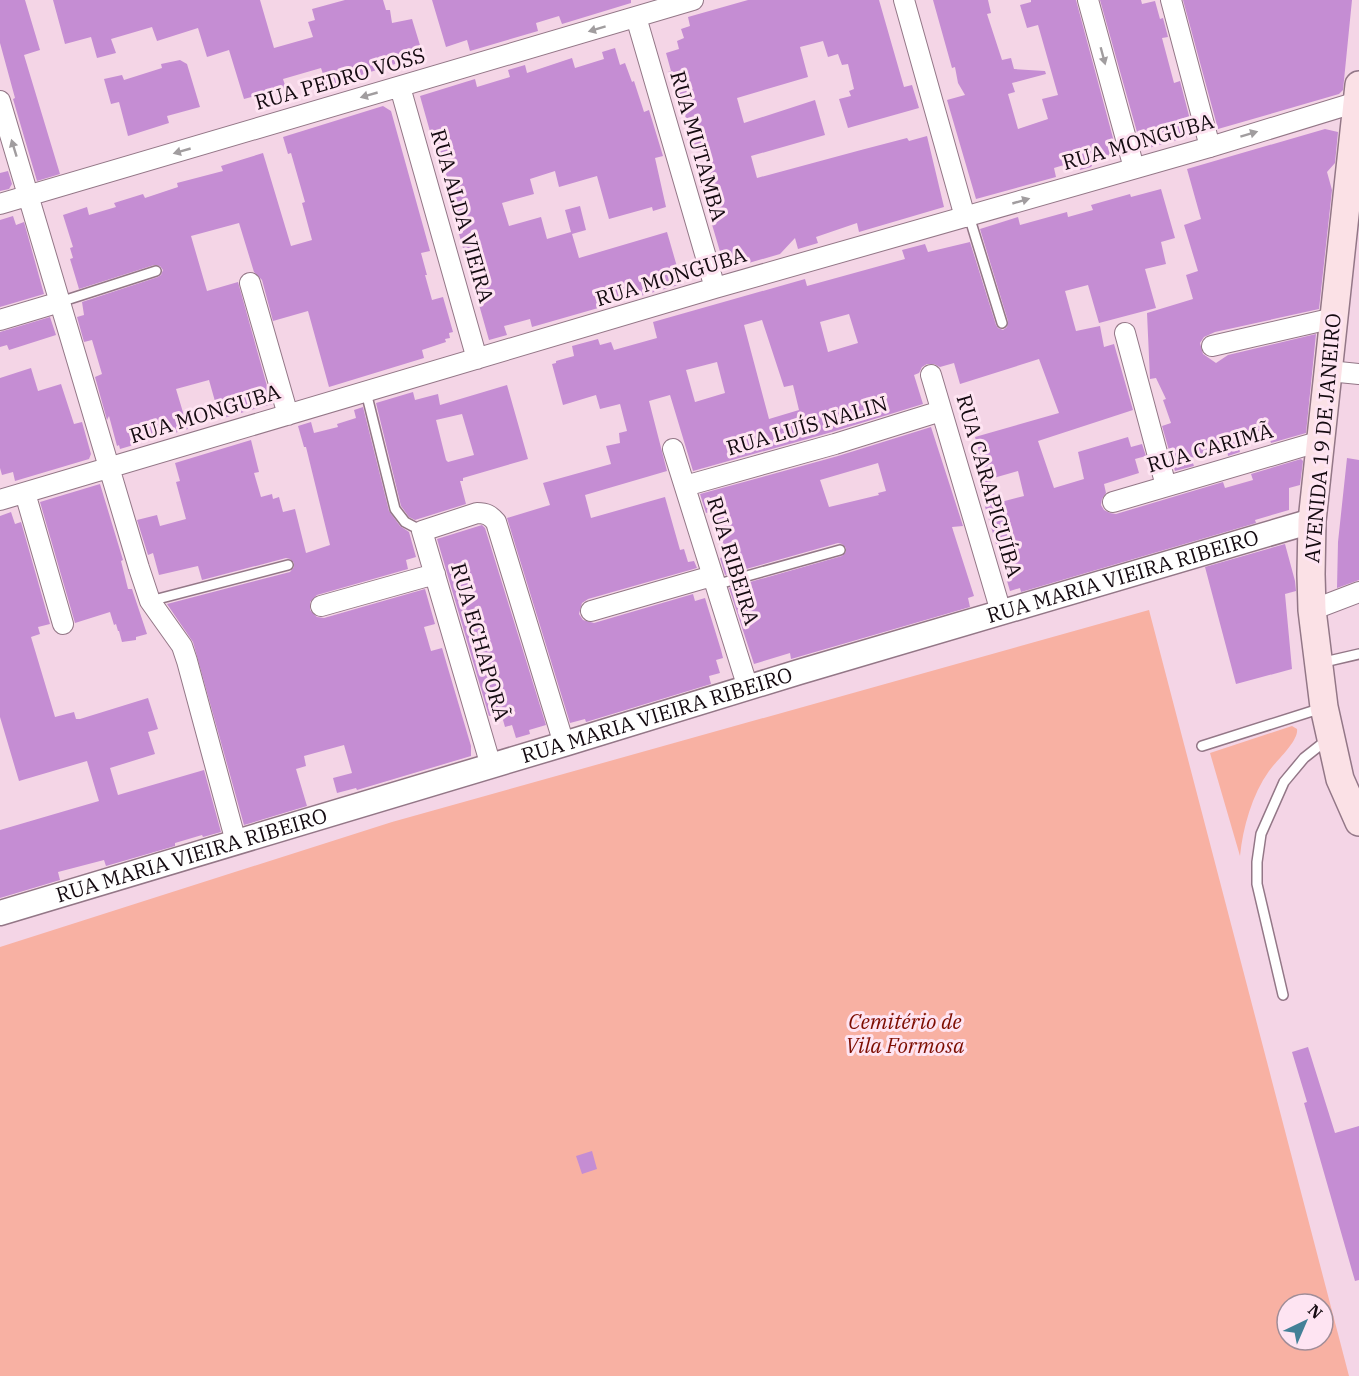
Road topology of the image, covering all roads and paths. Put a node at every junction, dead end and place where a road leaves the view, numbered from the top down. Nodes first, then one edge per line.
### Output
1 (693, 0) edge
2 (904, 0) edge
3 (1088, 0) edge
4 (1171, 0) edge
5 (636, 17) junction
6 (400, 87) junction
7 (1358, 94) edge
8 (0, 101) edge
9 (1356, 139) edge
10 (1210, 147) junction
11 (1134, 168) junction
12 (29, 196) junction
13 (0, 204) edge
14 (967, 216) junction
15 (156, 271) dead end
16 (250, 283) dead end
17 (715, 288) junction
18 (60, 302) junction
19 (1334, 318) junction
20 (0, 320) edge
21 (1002, 323) dead end
22 (1125, 333) dead end
23 (1212, 346) dead end
24 (477, 359) junction
25 (1329, 371) junction
26 (1359, 374) edge
27 (931, 375) dead end
28 (366, 392) junction
29 (941, 411) junction
30 (288, 415) junction
31 (1321, 441) junction
32 (673, 449) dead end
33 (109, 468) junction
34 (685, 486) junction
35 (1166, 486) junction
36 (25, 493) junction
37 (0, 500) edge
38 (1113, 502) dead end
39 (1312, 521) junction
40 (422, 531) junction
41 (840, 550) dead end
42 (288, 565) dead end
43 (435, 574) junction
44 (714, 581) junction
45 (1359, 592) edge
46 (150, 602) junction
47 (321, 606) dead end
48 (1312, 610) junction
49 (591, 611) dead end
50 (1001, 612) junction
51 (63, 624) dead end
52 (1359, 654) edge
53 (1318, 663) junction
54 (748, 688) junction
55 (1324, 707) junction
56 (1330, 737) junction
57 (564, 744) junction
58 (1202, 746) dead end
59 (491, 766) junction
60 (1350, 777) edge
61 (1359, 822) edge
62 (236, 842) junction
63 (0, 913) edge
64 (1283, 995) dead end

1 - 5 street, RUA PEDRO VOSS
2 - 14 street
3 -> 11 street
4 - 10 street
5 -> 6 street, RUA PEDRO VOSS
5 - 17 street, RUA MUTAMBA
6 -> 12 street, RUA PEDRO VOSS
6 - 24 street, RUA ALDA VIEIRA
7 - 9 main road, AVENIDA 19 DE JANEIRO
10 -> 7 street, RUA MONGUBA
12 -> 8 street
9 - 19 main road, AVENIDA 19 DE JANEIRO
10 - 11 street, RUA MONGUBA
14 -> 11 street, RUA MONGUBA
12 - 13 street, RUA PEDRO VOSS
12 - 18 street
14 - 17 street, RUA MONGUBA
14 - 21 lane
15 - 18 lane
16 - 30 street
17 - 24 street, RUA MONGUBA
18 - 20 street
18 - 33 street
19 - 23 street
19 - 25 main road, AVENIDA 19 DE JANEIRO
22 - 35 street
24 - 28 street, RUA MONGUBA
25 - 26 street
25 - 31 main road, AVENIDA 19 DE JANEIRO
27 - 29 street, RUA CARAPICUÍBA
28 - 30 street, RUA MONGUBA
28 - 40 lane
29 - 34 street, RUA LUÍS NALIN
29 - 50 street, RUA CARAPICUÍBA
30 - 33 street, RUA MONGUBA
31 - 35 street, RUA CARIMÃ
31 - 39 main road, AVENIDA 19 DE JANEIRO
32 - 34 street, RUA RIBEIRA
33 - 36 street, RUA MONGUBA
33 - 46 street
34 - 44 street, RUA RIBEIRA
35 - 38 street, RUA CARIMÃ
36 - 37 street, RUA MONGUBA
36 - 51 street
39 - 48 main road, AVENIDA 19 DE JANEIRO
39 - 50 street, RUA MARIA VIEIRA RIBEIRO
40 - 43 street, RUA ECHAPORÃ
40 - 57 street
41 - 44 lane
42 - 46 lane
43 - 47 street
43 - 59 street, RUA ECHAPORÃ
44 - 49 street
44 - 54 street, RUA RIBEIRA
45 - 48 street
46 - 62 street
48 - 53 main road, AVENIDA 19 DE JANEIRO
50 - 54 street, RUA MARIA VIEIRA RIBEIRO
52 - 53 lane
53 - 55 main road, AVENIDA 19 DE JANEIRO
54 - 57 street, RUA MARIA VIEIRA RIBEIRO
55 - 56 main road, AVENIDA 19 DE JANEIRO
55 - 58 lane
56 - 60 main road, AVENIDA 19 DE JANEIRO
56 - 64 lane
57 - 59 street, RUA MARIA VIEIRA RIBEIRO
59 - 62 street, RUA MARIA VIEIRA RIBEIRO
60 - 61 main road, AVENIDA 19 DE JANEIRO
62 - 63 street, RUA MARIA VIEIRA RIBEIRO

